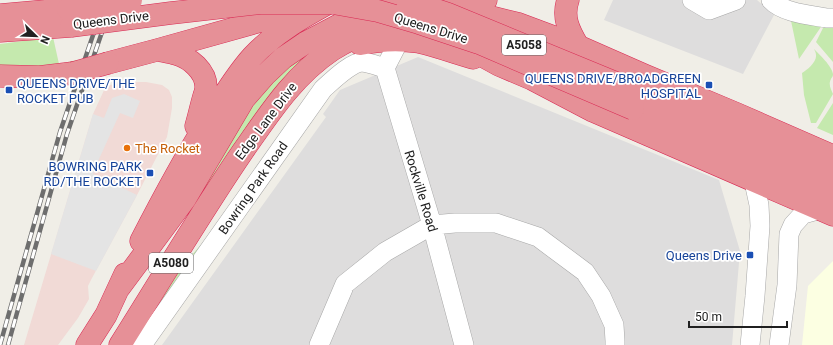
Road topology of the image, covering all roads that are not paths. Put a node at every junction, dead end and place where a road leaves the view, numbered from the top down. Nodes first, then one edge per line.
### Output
1 (131, 0) edge
2 (275, 0) edge
3 (407, 0) edge
4 (486, 0) edge
5 (568, 0) edge
6 (692, 0) edge
7 (736, 0) edge
8 (771, 0) edge
9 (352, 3) edge
10 (436, 4) edge
11 (313, 12) junction
12 (0, 15) edge
13 (69, 17) junction
14 (833, 18) edge
15 (257, 22) junction
16 (0, 31) edge
17 (399, 31) junction
18 (448, 37) junction
19 (578, 46) junction
20 (337, 47) junction
21 (157, 50) junction
22 (601, 55) junction
23 (499, 65) junction
24 (385, 68) junction
25 (0, 76) edge
26 (636, 101) junction
27 (577, 103) junction
28 (189, 151) junction
29 (833, 156) edge
30 (833, 175) edge
31 (222, 182) joint
32 (754, 182) junction
33 (829, 207) edge
34 (432, 225) junction
35 (119, 288) junction
36 (87, 345) edge
37 (120, 345) edge
38 (142, 345) edge
39 (319, 345) edge
40 (464, 345) edge
41 (615, 345) edge
42 (750, 345) edge
43 (779, 345) edge

1 - 13 highway, Queens Drive / A5058, bridge
2 - 15 highway
3 - 26 highway, Queens Drive / A5058, bridge
4 - 10 highway
5 - 19 highway
6 - 7 street
8 - 14 street
9 - 10 highway
9 - 11 highway, A5080
9 - 17 highway
9 - 20 highway
9 - 35 highway
10 - 17 highway
10 - 18 highway
10 - 19 highway
11 - 15 highway
11 - 28 highway, A5080
12 - 13 highway, Queens Drive / A5058
13 - 16 highway, Queens Drive / A5058
13 - 26 highway, Queens Drive / A5058, bridge
15 - 21 highway
17 - 18 highway
17 - 20 highway
17 - 23 highway
17 - 24 street
18 - 23 highway
19 - 22 highway
20 - 31 highway, Edge Lane Drive / A5080
21 - 25 highway, bridge
21 - 28 highway
22 - 27 highway
22 - 29 highway
23 - 27 highway
24 - 34 street, Rockville Road
24 - 38 street, Bowring Park Road
26 - 30 highway, Queens Drive / A5058
26 - 33 highway, Queens Drive / A5058
27 - 32 highway
28 - 35 highway, A5080
31 - 37 highway, Bowring Park Road / A5080
32 - 33 highway
32 - 42 street
33 - 43 street
34 - 39 street
34 - 40 street, Rockville Road
34 - 41 street
35 - 36 highway, A5080

